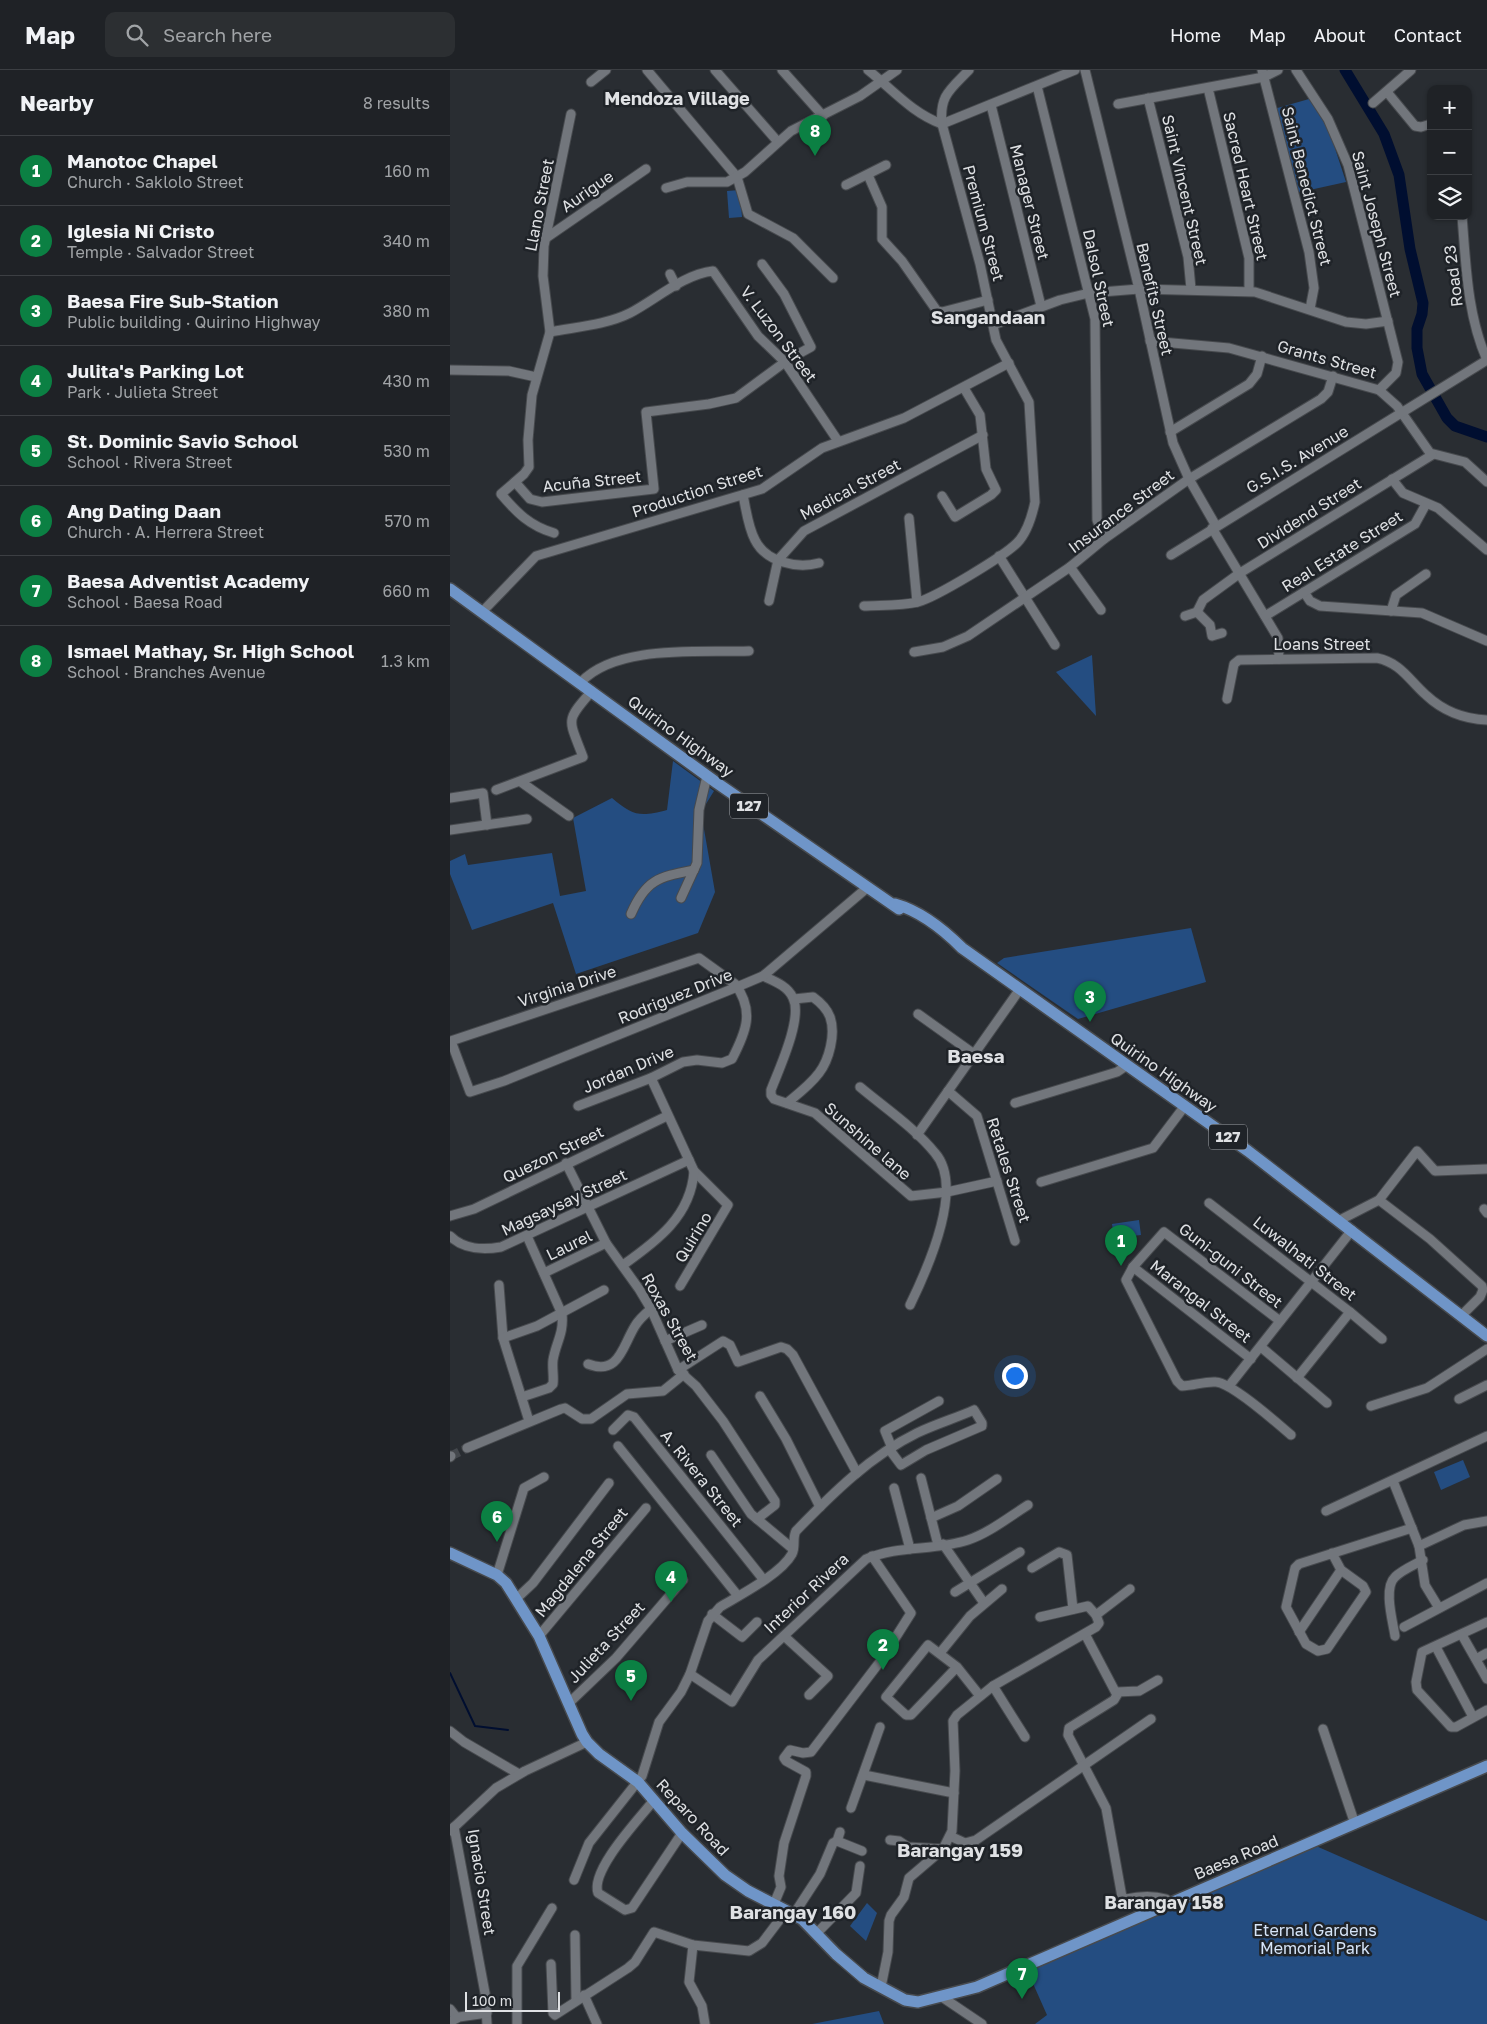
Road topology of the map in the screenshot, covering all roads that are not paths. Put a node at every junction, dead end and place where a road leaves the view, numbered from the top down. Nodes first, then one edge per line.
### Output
1 (606, 70) edge
2 (647, 70) edge
3 (715, 70) edge
4 (782, 70) edge
5 (868, 70) edge
6 (898, 70) edge
7 (969, 70) edge
8 (1075, 70) edge
9 (1085, 70) edge
10 (1278, 70) edge
11 (1296, 70) edge
12 (1411, 70) edge
13 (1263, 74) edge
14 (591, 82) dead end
15 (882, 82) junction
16 (1037, 86) junction
17 (1208, 88) junction
18 (1387, 92) junction
19 (1148, 98) junction
20 (1373, 103) dead end
21 (1118, 104) dead end
22 (991, 105) junction
23 (571, 114) dead end
24 (823, 116) junction
25 (942, 124) junction
26 (1427, 125) edge
27 (778, 142) junction
28 (886, 165) dead end
29 (646, 169) dead end
30 (868, 175) junction
31 (737, 177) junction
32 (846, 185) dead end
33 (666, 188) dead end
34 (1462, 220) edge
35 (546, 238) junction
36 (762, 264) dead end
37 (670, 274) dead end
38 (833, 278) dead end
39 (676, 286) junction
40 (1139, 289) junction
41 (1191, 289) junction
42 (1248, 291) junction
43 (1089, 293) junction
44 (988, 300) junction
45 (1041, 306) junction
46 (1310, 309) junction
47 (1388, 321) junction
48 (993, 325) junction
49 (550, 332) junction
50 (1150, 341) junction
51 (1262, 356) junction
52 (1487, 360) edge
53 (785, 362) junction
54 (1009, 363) junction
55 (450, 370) edge
56 (1333, 376) junction
57 (536, 377) junction
58 (964, 388) junction
59 (1379, 390) junction
60 (1402, 412) junction
61 (1170, 432) junction
62 (982, 436) junction
63 (838, 441) junction
64 (1432, 455) junction
65 (1189, 479) junction
66 (1392, 479) junction
67 (515, 482) junction
68 (1487, 482) edge
69 (743, 495) junction
70 (942, 496) dead end
71 (1426, 504) junction
72 (909, 518) dead end
73 (1214, 527) junction
74 (554, 534) dead end
75 (1104, 539) junction
76 (1487, 550) edge
77 (1171, 555) dead end
78 (999, 556) junction
79 (778, 560) junction
80 (819, 563) dead end
81 (1070, 568) junction
82 (1240, 573) junction
83 (1426, 574) dead end
84 (450, 589) edge
85 (1304, 592) junction
86 (1025, 597) junction
87 (770, 601) dead end
88 (917, 602) junction
89 (864, 606) dead end
90 (1101, 610) dead end
91 (1391, 611) junction
92 (482, 612) junction
93 (1197, 612) junction
94 (1185, 616) dead end
95 (1266, 616) junction
96 (1222, 633) dead end
97 (1487, 641) edge
98 (1055, 645) dead end
99 (749, 651) dead end
100 (914, 652) dead end
101 (1279, 659) junction
102 (581, 682) junction
103 (592, 691) junction
104 (1227, 699) dead end
105 (1487, 720) edge
106 (707, 776) junction
107 (521, 782) junction
108 (717, 783) junction
109 (496, 790) dead end
110 (704, 792) junction
111 (450, 798) edge
112 (569, 816) dead end
113 (527, 819) dead end
114 (487, 825) junction
115 (450, 830) edge
116 (694, 870) junction
117 (868, 887) junction
118 (681, 898) dead end
119 (631, 914) dead end
120 (763, 976) junction
121 (737, 987) junction
122 (1020, 989) junction
123 (794, 999) junction
124 (918, 1014) dead end
125 (974, 1054) junction
126 (1126, 1066) junction
127 (651, 1078) junction
128 (860, 1087) dead end
129 (948, 1091) junction
130 (470, 1092) joint
131 (1015, 1102) dead end
132 (787, 1103) junction
133 (578, 1106) dead end
134 (1184, 1107) junction
135 (667, 1116) junction
136 (917, 1135) junction
137 (689, 1160) junction
138 (566, 1163) junction
139 (1487, 1169) edge
140 (694, 1171) junction
141 (997, 1181) junction
142 (1041, 1182) dead end
143 (947, 1192) junction
144 (1379, 1200) junction
145 (1208, 1202) dead end
146 (588, 1208) junction
147 (450, 1216) edge
148 (1340, 1220) junction
149 (1352, 1230) junction
150 (450, 1236) edge
151 (528, 1236) junction
152 (1016, 1240) dead end
153 (606, 1243) junction
154 (622, 1265) junction
155 (1133, 1267) junction
156 (544, 1273) junction
157 (1312, 1283) junction
158 (499, 1286) dead end
159 (680, 1286) dead end
160 (604, 1290) dead end
161 (1484, 1300) edge
162 (910, 1306) dead end
163 (651, 1309) junction
164 (1350, 1312) junction
165 (562, 1314) junction
166 (1461, 1316) junction
167 (1280, 1322) junction
168 (702, 1325) dead end
169 (1487, 1336) edge
170 (503, 1338) junction
171 (1382, 1339) dead end
172 (665, 1341) junction
173 (1261, 1347) junction
174 (1487, 1349) edge
175 (1251, 1359) junction
176 (588, 1364) dead end
177 (681, 1372) junction
178 (1297, 1378) junction
179 (1487, 1385) edge
180 (1229, 1386) junction
181 (760, 1396) dead end
182 (522, 1397) junction
183 (1459, 1399) dead end
184 (939, 1401) dead end
185 (1327, 1404) dead end
186 (1371, 1406) dead end
187 (529, 1421) junction
188 (613, 1430) dead end
189 (1291, 1435) dead end
190 (1487, 1436) edge
191 (618, 1446) dead end
192 (467, 1448) tunnel mouth
193 (890, 1449) junction
194 (711, 1455) dead end
195 (857, 1473) junction
196 (544, 1477) dead end
197 (921, 1478) dead end
198 (997, 1479) dead end
199 (1393, 1482) junction
200 (609, 1483) dead end
201 (894, 1488) dead end
202 (1028, 1505) dead end
203 (820, 1507) junction
204 (646, 1508) dead end
205 (1326, 1511) dead end
206 (931, 1518) junction
207 (757, 1519) junction
208 (1487, 1521) edge
209 (1412, 1528) junction
210 (940, 1545) junction
211 (1419, 1546) junction
212 (793, 1549) junction
213 (910, 1549) junction
214 (450, 1552) edge
215 (1020, 1552) dead end
216 (1332, 1553) junction
217 (872, 1556) junction
218 (1423, 1560) junction
219 (1032, 1568) dead end
220 (1341, 1570) junction
221 (497, 1575) junction
222 (668, 1577) dead end
223 (763, 1579) junction
224 (969, 1582) junction
225 (1487, 1583) edge
226 (1002, 1589) dead end
227 (1130, 1589) dead end
228 (955, 1592) dead end
229 (738, 1596) junction
230 (516, 1599) junction
231 (984, 1604) junction
232 (1439, 1608) junction
233 (1073, 1609) junction
234 (712, 1614) junction
235 (1096, 1615) junction
236 (1040, 1617) dead end
237 (757, 1622) dead end
238 (1487, 1622) edge
239 (1404, 1628) dead end
240 (1299, 1632) junction
241 (1085, 1634) junction
242 (1462, 1635) junction
243 (539, 1636) junction
244 (784, 1636) junction
245 (1395, 1636) dead end
246 (1436, 1647) junction
247 (940, 1653) junction
248 (1487, 1653) edge
249 (1476, 1660) junction
250 (957, 1667) junction
251 (690, 1674) junction
252 (1487, 1679) edge
253 (1158, 1680) dead end
254 (993, 1686) junction
255 (1117, 1692) junction
256 (809, 1695) dead end
257 (980, 1696) junction
258 (570, 1702) junction
259 (1487, 1710) edge
260 (1473, 1717) junction
261 (1151, 1719) dead end
262 (880, 1727) dead end
263 (1323, 1729) dead end
264 (450, 1731) edge
265 (1025, 1736) dead end
266 (586, 1742) junction
267 (1084, 1766) junction
268 (1487, 1766) edge
269 (519, 1774) junction
270 (864, 1775) junction
271 (638, 1782) junction
272 (954, 1793) junction
273 (654, 1800) junction
274 (851, 1808) dead end
275 (1355, 1824) junction
276 (452, 1829) edge
277 (840, 1832) dead end
278 (682, 1833) junction
279 (950, 1836) junction
280 (890, 1840) dead end
281 (836, 1841) junction
282 (942, 1849) junction
283 (862, 1851) dead end
284 (860, 1866) dead end
285 (574, 1880) dead end
286 (1168, 1903) junction
287 (774, 1904) junction
288 (552, 1908) dead end
289 (790, 1912) junction
290 (817, 1933) junction
291 (575, 1935) dead end
292 (693, 1945) junction
293 (552, 1964) dead end
294 (881, 1987) junction
295 (942, 1997) junction
296 (580, 1998) junction
297 (450, 2009) edge
298 (487, 2013) junction
299 (557, 2014) junction
300 (454, 2020) edge
301 (487, 2024) edge
302 (517, 2024) edge
303 (561, 2024) edge
304 (597, 2024) edge
305 (705, 2024) edge
306 (982, 2024) edge

1 - 14 street
2 - 31 street
3 - 27 street
4 - 24 street
5 - 15 street
6 - 15 street
7 - 25 street, Premium Street
8 - 16 street
9 - 40 street, Benefits Street
10 - 13 street
11 - 47 street, Saint Joseph Street
12 - 18 street
13 - 17 street
13 - 46 street, Saint Benedict Street
15 - 24 street
15 - 25 street
16 - 22 street
16 - 43 street, Dalsol Street
17 - 19 street
17 - 42 street, Sacred Heart Street
18 - 20 street
18 - 26 street
19 - 21 street
19 - 41 street, Saint Vincent Street
22 - 25 street
22 - 45 street, Manager Street
23 - 35 street, Llano Street
24 - 27 street
25 - 44 street, Premium Street
27 - 31 street
28 - 30 street
29 - 35 street, Aurigue
30 - 32 street
30 - 44 street
31 - 33 street
31 - 38 street
34 - 52 street, Road 23
35 - 49 street, Llano Street
36 - 53 street, Acuña Street
37 - 39 street
39 - 49 street
39 - 53 street, V. Luzon Street
40 - 41 street
40 - 43 street
40 - 50 street, Benefits Street
41 - 42 street
42 - 46 street
43 - 45 street
43 - 75 street, Dalsol Street
44 - 48 street, Premium Street
45 - 48 street
46 - 47 street
47 - 59 street, Saint Joseph Street
48 - 54 street, Premium Street
49 - 57 street
50 - 51 street, Grants Street
50 - 61 street, Benefits Street
51 - 56 street, Grants Street
51 - 61 street
52 - 60 street, G.S.I.S. Avenue
53 - 63 street, V. Luzon Street
53 - 67 street, Acuña Street
54 - 58 street, Production Street
54 - 78 street, Premium Street
55 - 57 street
56 - 59 street, Grants Street
56 - 65 street, Insurance Street
57 - 67 street
58 - 62 street
58 - 63 street, Production Street
59 - 60 street, Grants Street
60 - 64 street, Grants Street
60 - 73 street, G.S.I.S. Avenue
61 - 65 street, Benefits Street
62 - 70 street
62 - 79 street, Medical Street
63 - 69 street, Production Street
64 - 66 street, Dividend Street
64 - 68 street
65 - 73 street, Benefits Street
65 - 75 street, Insurance Street
66 - 71 street
66 - 82 street, Dividend Street
67 - 74 street
69 - 79 street
69 - 92 street, Production Street
71 - 76 street
71 - 85 street, Real Estate Street
72 - 88 street
73 - 77 street, G.S.I.S. Avenue
73 - 82 street, Benefits Street
75 - 81 street, Insurance Street
78 - 86 street
78 - 88 street, Premium Street
79 - 80 street
79 - 87 street
81 - 86 street, Insurance Street
81 - 90 street
82 - 93 street, Dividend Street
82 - 95 street, Benefits Street
83 - 91 street
84 - 92 main road, Quirino Highway / 127
85 - 91 street
85 - 95 street, Real Estate Street
86 - 98 street
86 - 100 street, Insurance Street
88 - 89 street, Premium Street
91 - 97 street
92 - 102 main road, Quirino Highway / 127
93 - 94 street
93 - 96 street
95 - 101 street, Benefits Street
99 - 102 street
101 - 104 street, Loans Street
101 - 105 street, Loans Street
102 - 103 main road, Quirino Highway / 127
103 - 106 main road, Quirino Highway / 127
103 - 107 street
106 - 108 main road, Quirino Highway / 127
106 - 110 street
107 - 109 street
107 - 112 street
108 - 110 street
108 - 117 main road, Quirino Highway / 127
110 - 116 street
111 - 114 street
113 - 114 street
114 - 115 street
116 - 118 street
116 - 119 street
117 - 120 street, Rodriguez Drive
117 - 122 main road, Quirino Highway / 127
120 - 121 street, Rodriguez Drive
120 - 123 street
121 - 127 street, Jordan Drive
121 - 130 street, Rodriguez Drive
121 - 130 street, Virginia Drive
122 - 125 street
122 - 126 main road, Quirino Highway / 127
123 - 132 street, Sunshine lane
123 - 132 street
124 - 125 street
125 - 129 street
126 - 131 street
126 - 134 main road, Quirino Highway / 127
127 - 133 street, Jordan Drive
127 - 135 street
128 - 136 street
129 - 136 street
129 - 141 street, Retales Street
132 - 143 street, Sunshine lane
134 - 142 street
134 - 148 main road, Quirino Highway / 127
135 - 137 street
135 - 138 street, Quezon Street
136 - 143 street
137 - 140 street
137 - 146 street, Magsaysay Street
138 - 146 street, Roxas Street
138 - 147 street, Quezon Street
139 - 144 street
140 - 154 street
140 - 159 street, Quirino
141 - 143 street, Sunshine lane
141 - 152 street, Retales Street
143 - 162 street
144 - 148 street
144 - 161 street
145 - 157 street, Luwalhati Street
146 - 151 street, Magsaysay Street
146 - 153 street, Roxas Street
148 - 149 main road, Quirino Highway / 127
149 - 157 street
149 - 166 main road, Quirino Highway / 127
150 - 151 street, Magsaysay Street
151 - 156 street
153 - 154 street, Roxas Street
153 - 156 street, Laurel
154 - 163 street, Roxas Street
155 - 167 street, Guni-guni Street
155 - 175 street, Marangal Street
155 - 180 street
156 - 165 street
157 - 164 street, Luwalhati Street
157 - 167 street
158 - 170 street
160 - 165 street
161 - 166 street
163 - 172 street, Roxas Street
163 - 176 street
164 - 171 street, Luwalhati Street
164 - 178 street
165 - 170 street
165 - 182 street
166 - 169 main road, Quirino Highway / 127
167 - 173 street
168 - 172 street
170 - 182 street
172 - 177 street, Roxas Street
173 - 175 street
173 - 178 street
174 - 186 street
175 - 180 street
177 - 187 street
177 - 195 street
177 - 207 street, Roxas Street
178 - 185 street
179 - 183 street
180 - 189 street
181 - 203 street
182 - 187 street
184 - 193 street
187 - 192 street
188 - 223 street, A. Rivera Street
190 - 199 street
191 - 229 street
193 - 193 street
193 - 195 street
194 - 207 street
195 - 203 street
196 - 221 street
197 - 206 street
198 - 206 street
199 - 205 street
199 - 209 street
200 - 230 street
201 - 213 street
202 - 210 street, Interior Rivera
203 - 212 street
204 - 243 street, Magdalena Street
206 - 210 street
207 - 212 street
208 - 211 street
209 - 211 street
209 - 216 street
210 - 213 street, Interior Rivera
210 - 224 street
211 - 218 street
212 - 223 street
213 - 217 street, Interior Rivera
214 - 221 main road
215 - 224 street
216 - 220 street
216 - 240 street
217 - 244 street, Interior Rivera
217 - 287 street
218 - 232 street
218 - 245 street
219 - 233 street
220 - 240 street
220 - 240 street
221 - 230 main road
222 - 258 street, Julieta Street
223 - 229 street
224 - 228 street
224 - 231 street
225 - 232 street
226 - 231 street
227 - 235 street
229 - 234 street
230 - 243 main road
231 - 247 street
232 - 239 street
233 - 235 street
233 - 236 street
234 - 237 street
234 - 251 street
235 - 241 street
238 - 242 street
241 - 254 street
241 - 255 street
242 - 246 street
242 - 249 street
243 - 258 main road
244 - 251 street, Interior Rivera
244 - 256 street
246 - 260 street
246 - 260 street
247 - 250 street
247 - 250 street
248 - 249 street
249 - 252 street
250 - 257 street
251 - 271 street
253 - 255 street
254 - 257 street
254 - 265 street
255 - 267 street
257 - 272 street
258 - 266 main road
259 - 260 street
261 - 267 street
262 - 270 street
263 - 275 street
264 - 269 street
266 - 269 street, Ignacio Street
266 - 271 main road, Reparo Road
267 - 279 street
267 - 286 street
268 - 275 main road, Baesa Road
269 - 276 street, Ignacio Street
270 - 272 street
270 - 274 street
271 - 273 main road, Reparo Road
271 - 285 street
272 - 279 street
273 - 278 main road, Reparo Road
273 - 278 street
275 - 286 main road, Baesa Road
276 - 298 street, Ignacio Street
277 - 281 street
278 - 287 main road, Reparo Road
279 - 282 street
280 - 282 street
281 - 283 street
281 - 289 street
282 - 294 street
284 - 290 street
286 - 295 main road, Baesa Road
287 - 289 main road, Reparo Road
288 - 302 street
289 - 290 main road, Reparo Road
289 - 292 street
290 - 294 main road, Reparo Road
291 - 296 street
292 - 296 street
292 - 305 street
293 - 299 street
294 - 295 main road, Reparo Road
295 - 306 street
296 - 299 street
296 - 304 street
297 - 300 street
298 - 300 street
298 - 301 street, Ignacio Street
299 - 303 street

